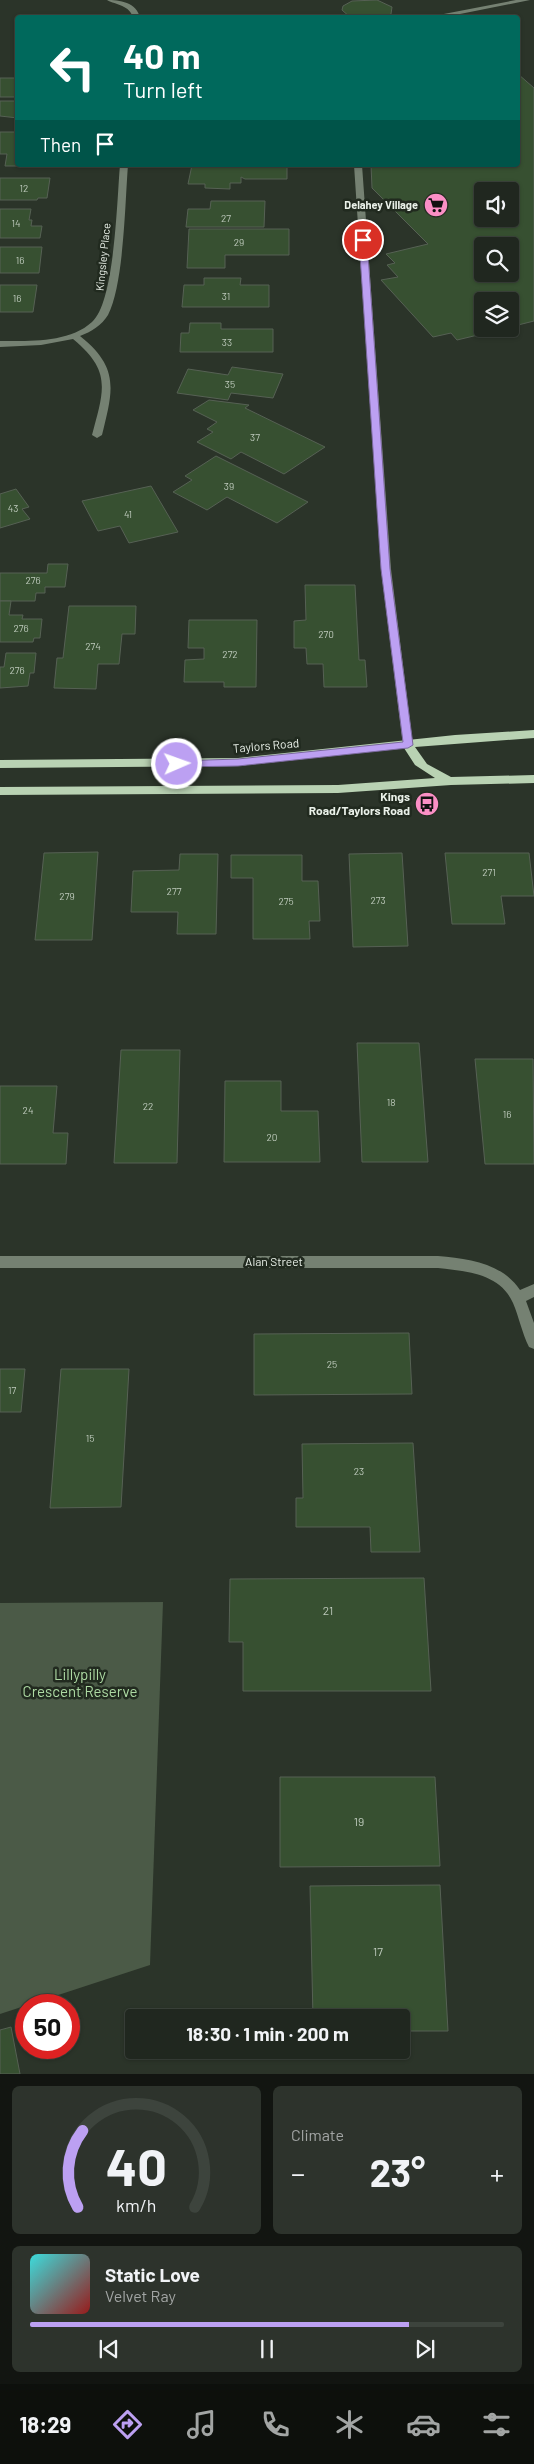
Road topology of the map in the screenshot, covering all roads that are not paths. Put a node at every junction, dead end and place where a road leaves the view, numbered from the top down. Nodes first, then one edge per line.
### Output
1 (110, 0) edge
2 (526, 0) edge
3 (128, 2) edge
4 (136, 15) edge
5 (443, 15) edge
6 (124, 167) edge
7 (358, 167) edge
8 (74, 335) junction
9 (0, 344) edge
10 (97, 435) dead end
11 (534, 734) edge
12 (408, 745) junction
13 (0, 764) edge
14 (534, 779) edge
15 (451, 780) junction
16 (0, 791) edge
17 (0, 1262) edge
18 (534, 1290) edge
19 (518, 1298) junction
20 (534, 1343) edge

1 - 3 street
2 - 5 street
3 - 4 street
6 - 8 street, Kingsley Place
7 - 12 street
8 - 9 street, Kingsley Place
8 - 10 street
11 - 12 main road, Taylors Road
12 - 13 main road, Taylors Road
12 - 15 main road
14 - 15 main road
15 - 16 main road
17 - 19 street, Alan Street
18 - 19 street
19 - 20 street, Alan Street

